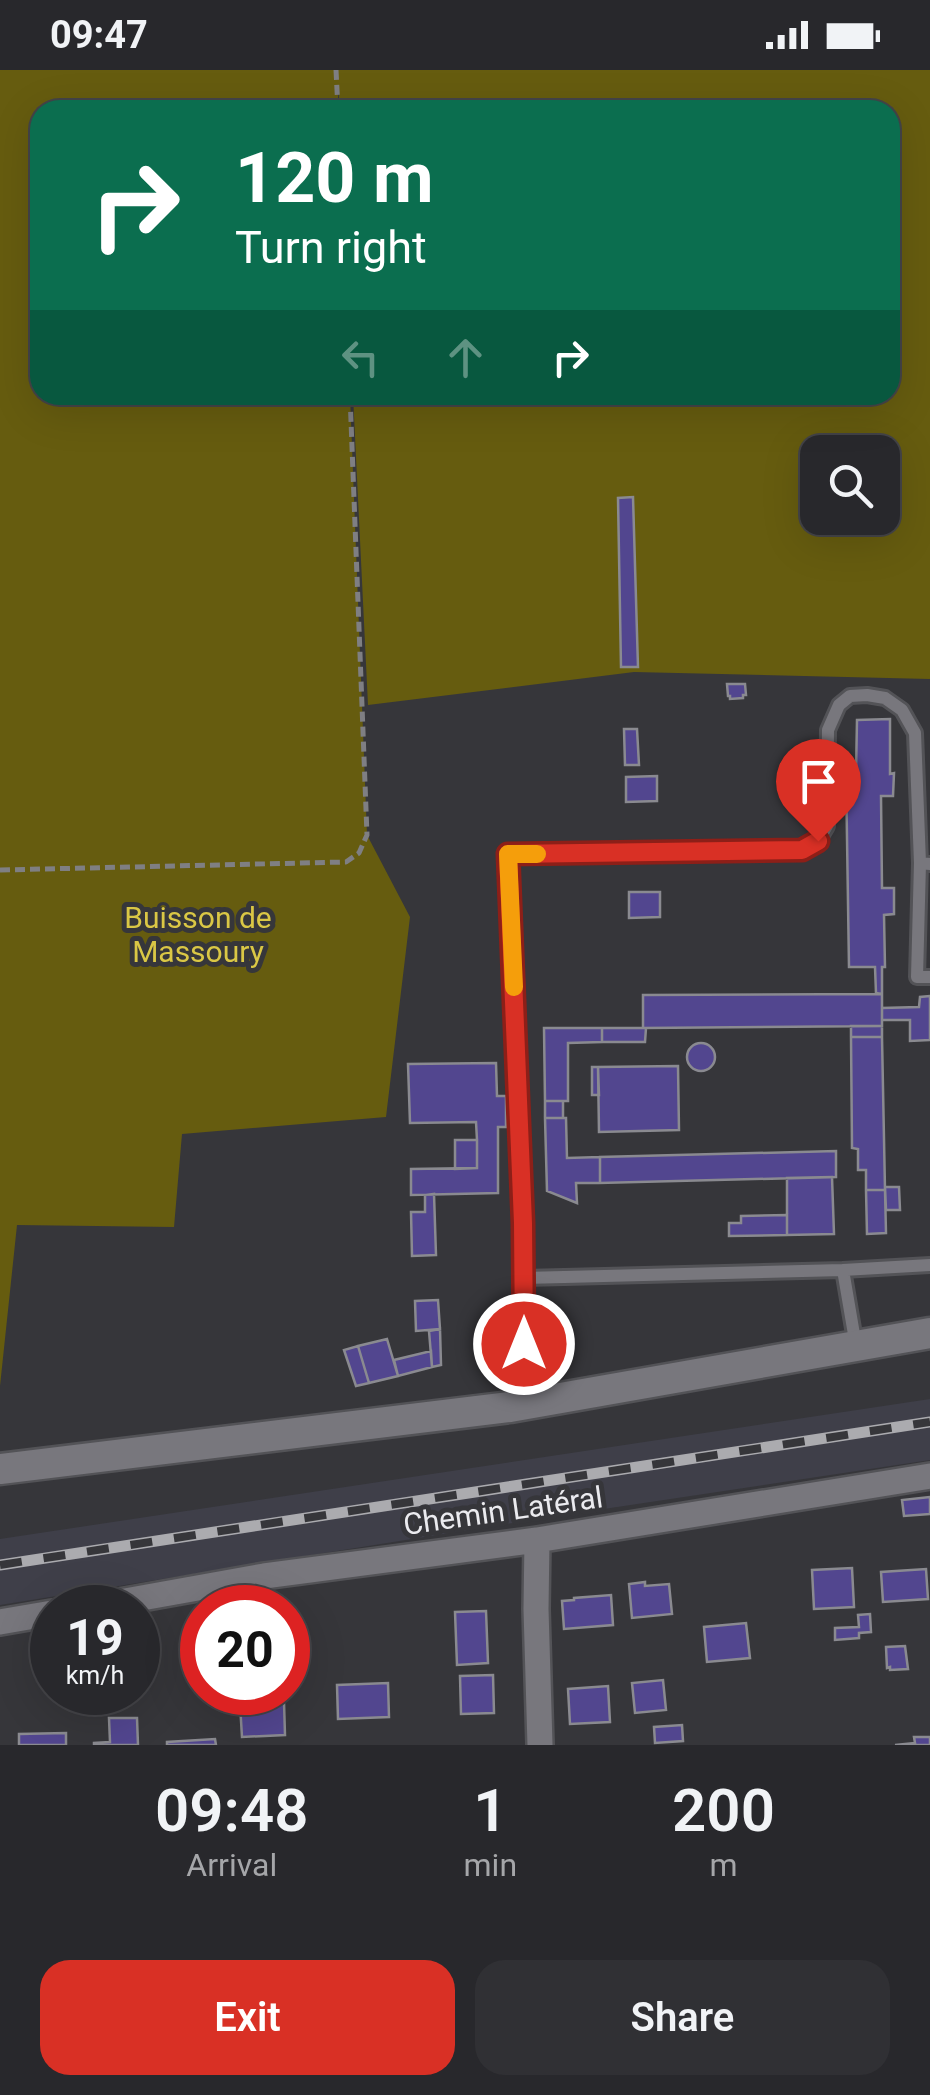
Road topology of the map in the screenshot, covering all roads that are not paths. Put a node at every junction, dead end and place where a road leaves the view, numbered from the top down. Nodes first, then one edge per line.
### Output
1 (925, 863) edge
2 (930, 977) edge
3 (930, 1265) edge
4 (844, 1270) junction
5 (524, 1278) junction
6 (930, 1332) edge
7 (856, 1346) junction
8 (525, 1404) junction
9 (0, 1469) edge
10 (930, 1476) edge
11 (537, 1540) junction
12 (160, 1595) edge
13 (30, 1617) edge
14 (0, 1622) edge
15 (540, 1745) edge

1 - 2 lane
1 - 5 lane
3 - 4 lane
4 - 5 lane
4 - 7 lane
5 - 8 lane
6 - 7 main road
7 - 8 main road
8 - 9 main road
10 - 11 street, Chemin Latéral
11 - 12 street, Chemin Latéral
11 - 15 street
13 - 14 street

